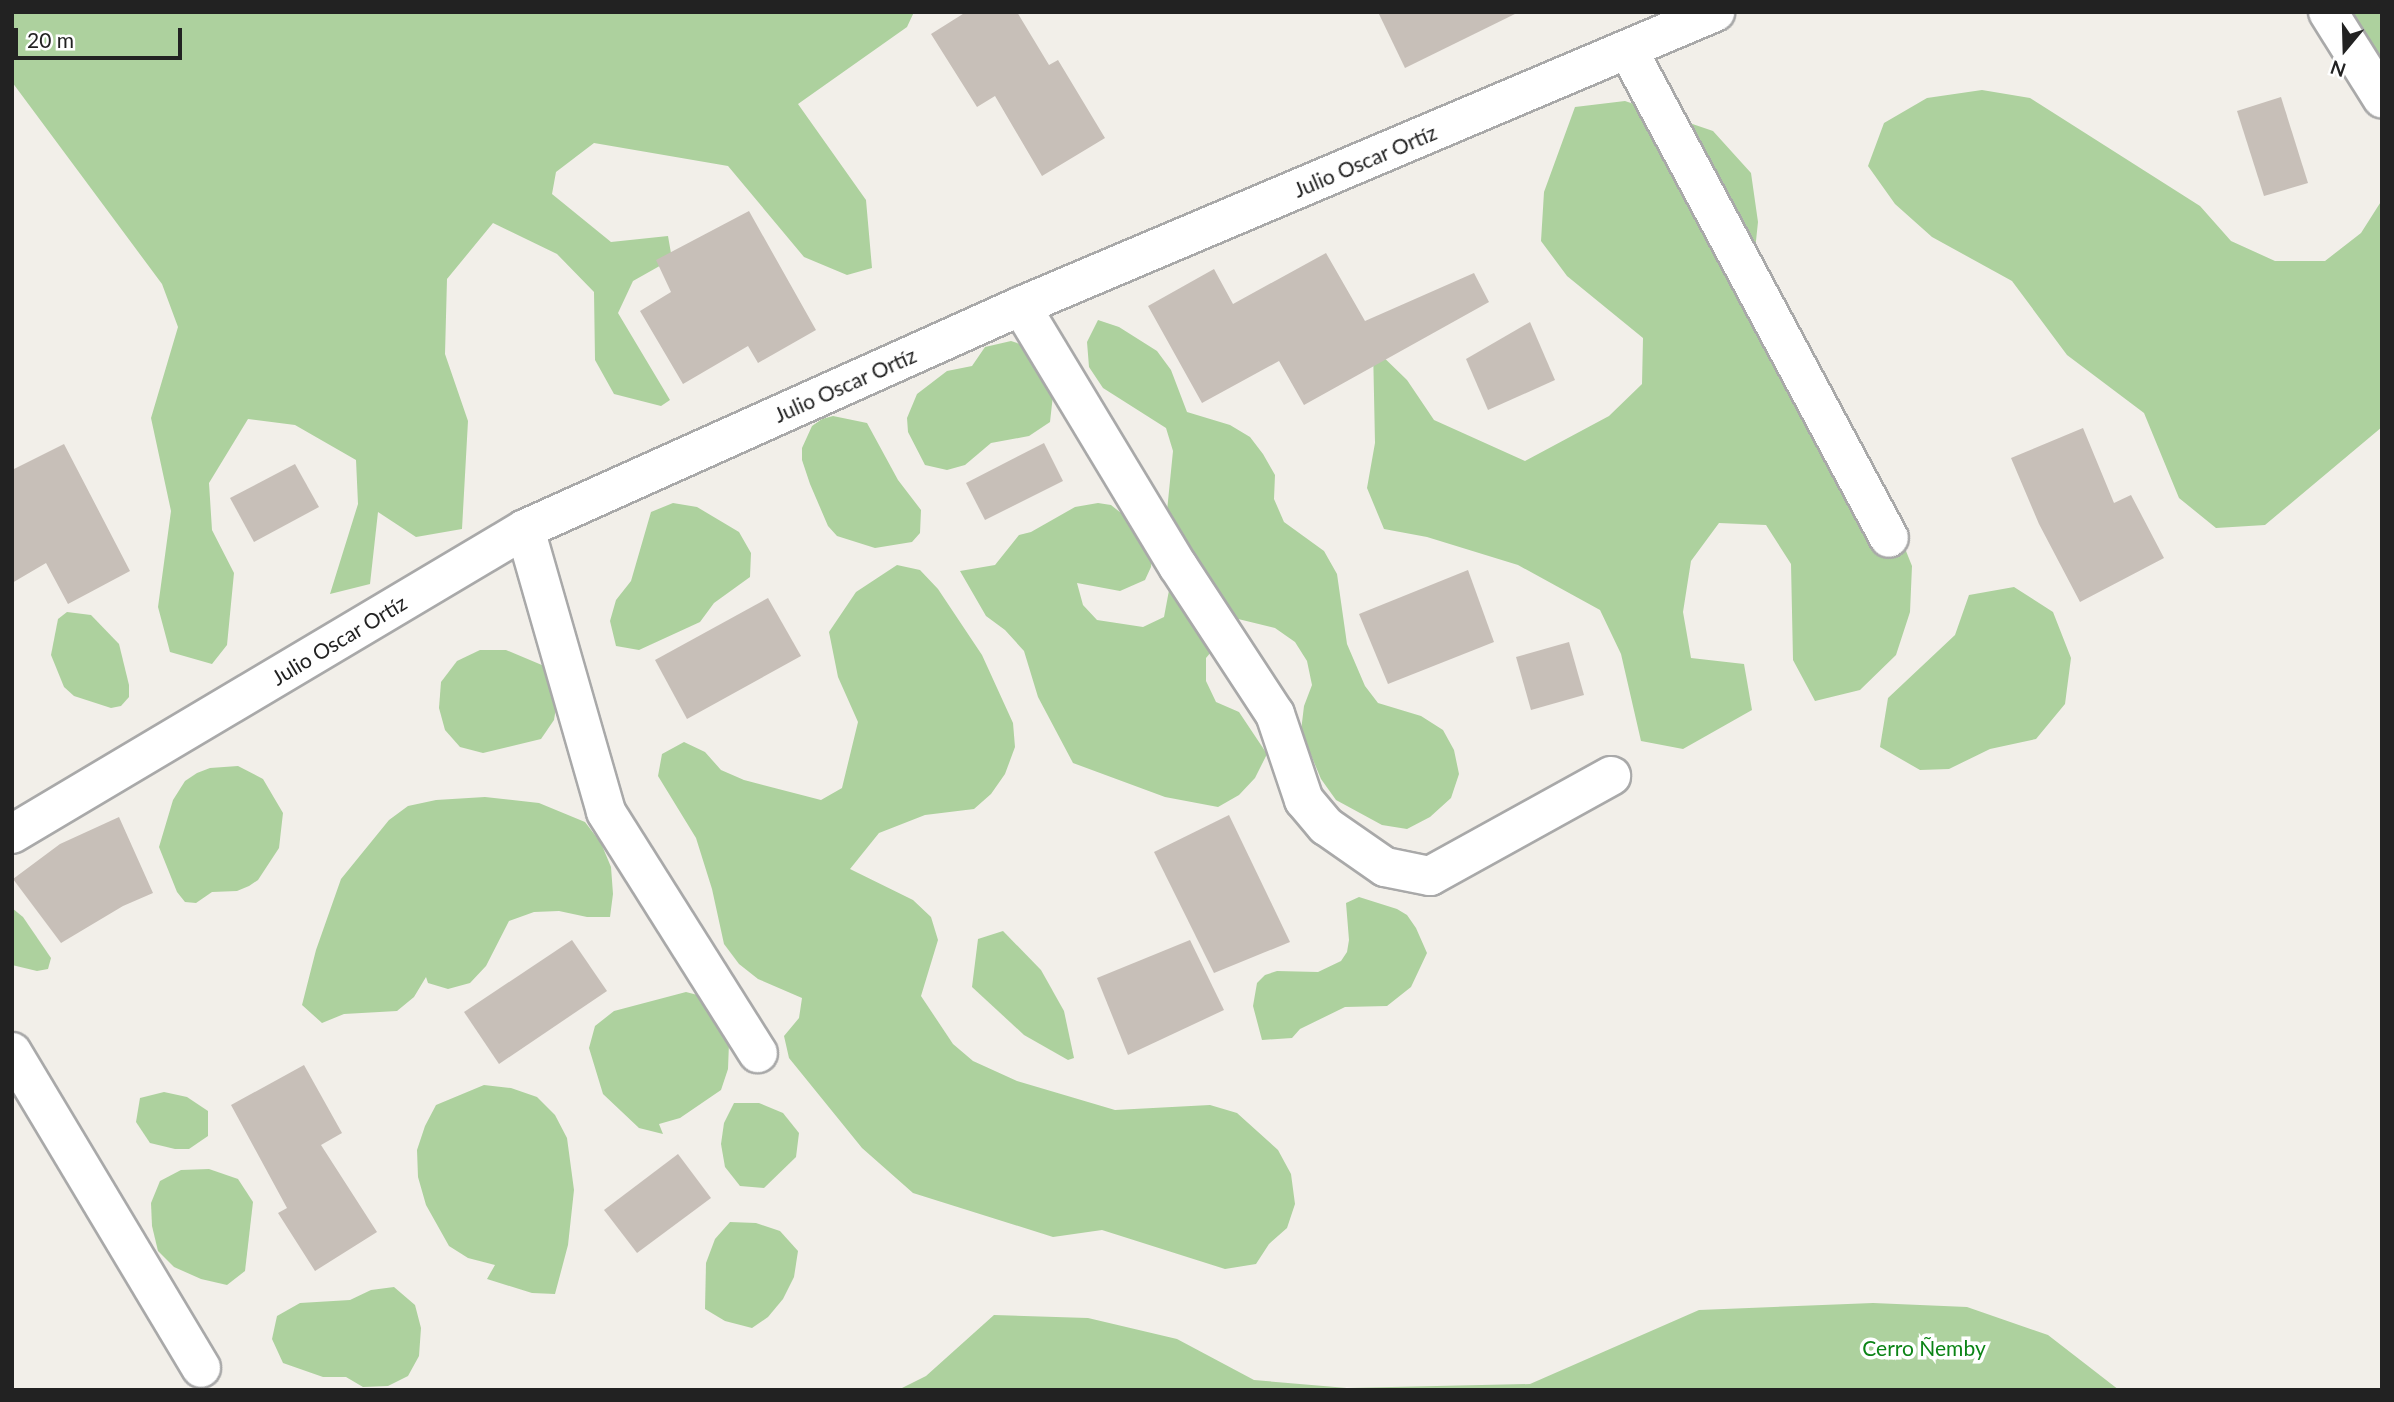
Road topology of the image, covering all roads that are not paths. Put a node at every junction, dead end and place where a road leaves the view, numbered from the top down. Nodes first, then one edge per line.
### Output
1 (1715, 12) edge
2 (2328, 12) edge
3 (1628, 50) junction
4 (2382, 98) edge
5 (1021, 306) junction
6 (525, 529) junction
7 (1889, 538) dead end
8 (1611, 776) dead end
9 (12, 834) edge
10 (12, 1052) edge
11 (758, 1053) dead end
12 (201, 1368) dead end

1 - 3 street, Julio Oscar Ortíz
2 - 4 street
3 - 5 street, Julio Oscar Ortíz
3 - 7 street
5 - 6 street, Julio Oscar Ortíz
5 - 8 street
6 - 9 street, Julio Oscar Ortíz
6 - 11 street
10 - 12 street

